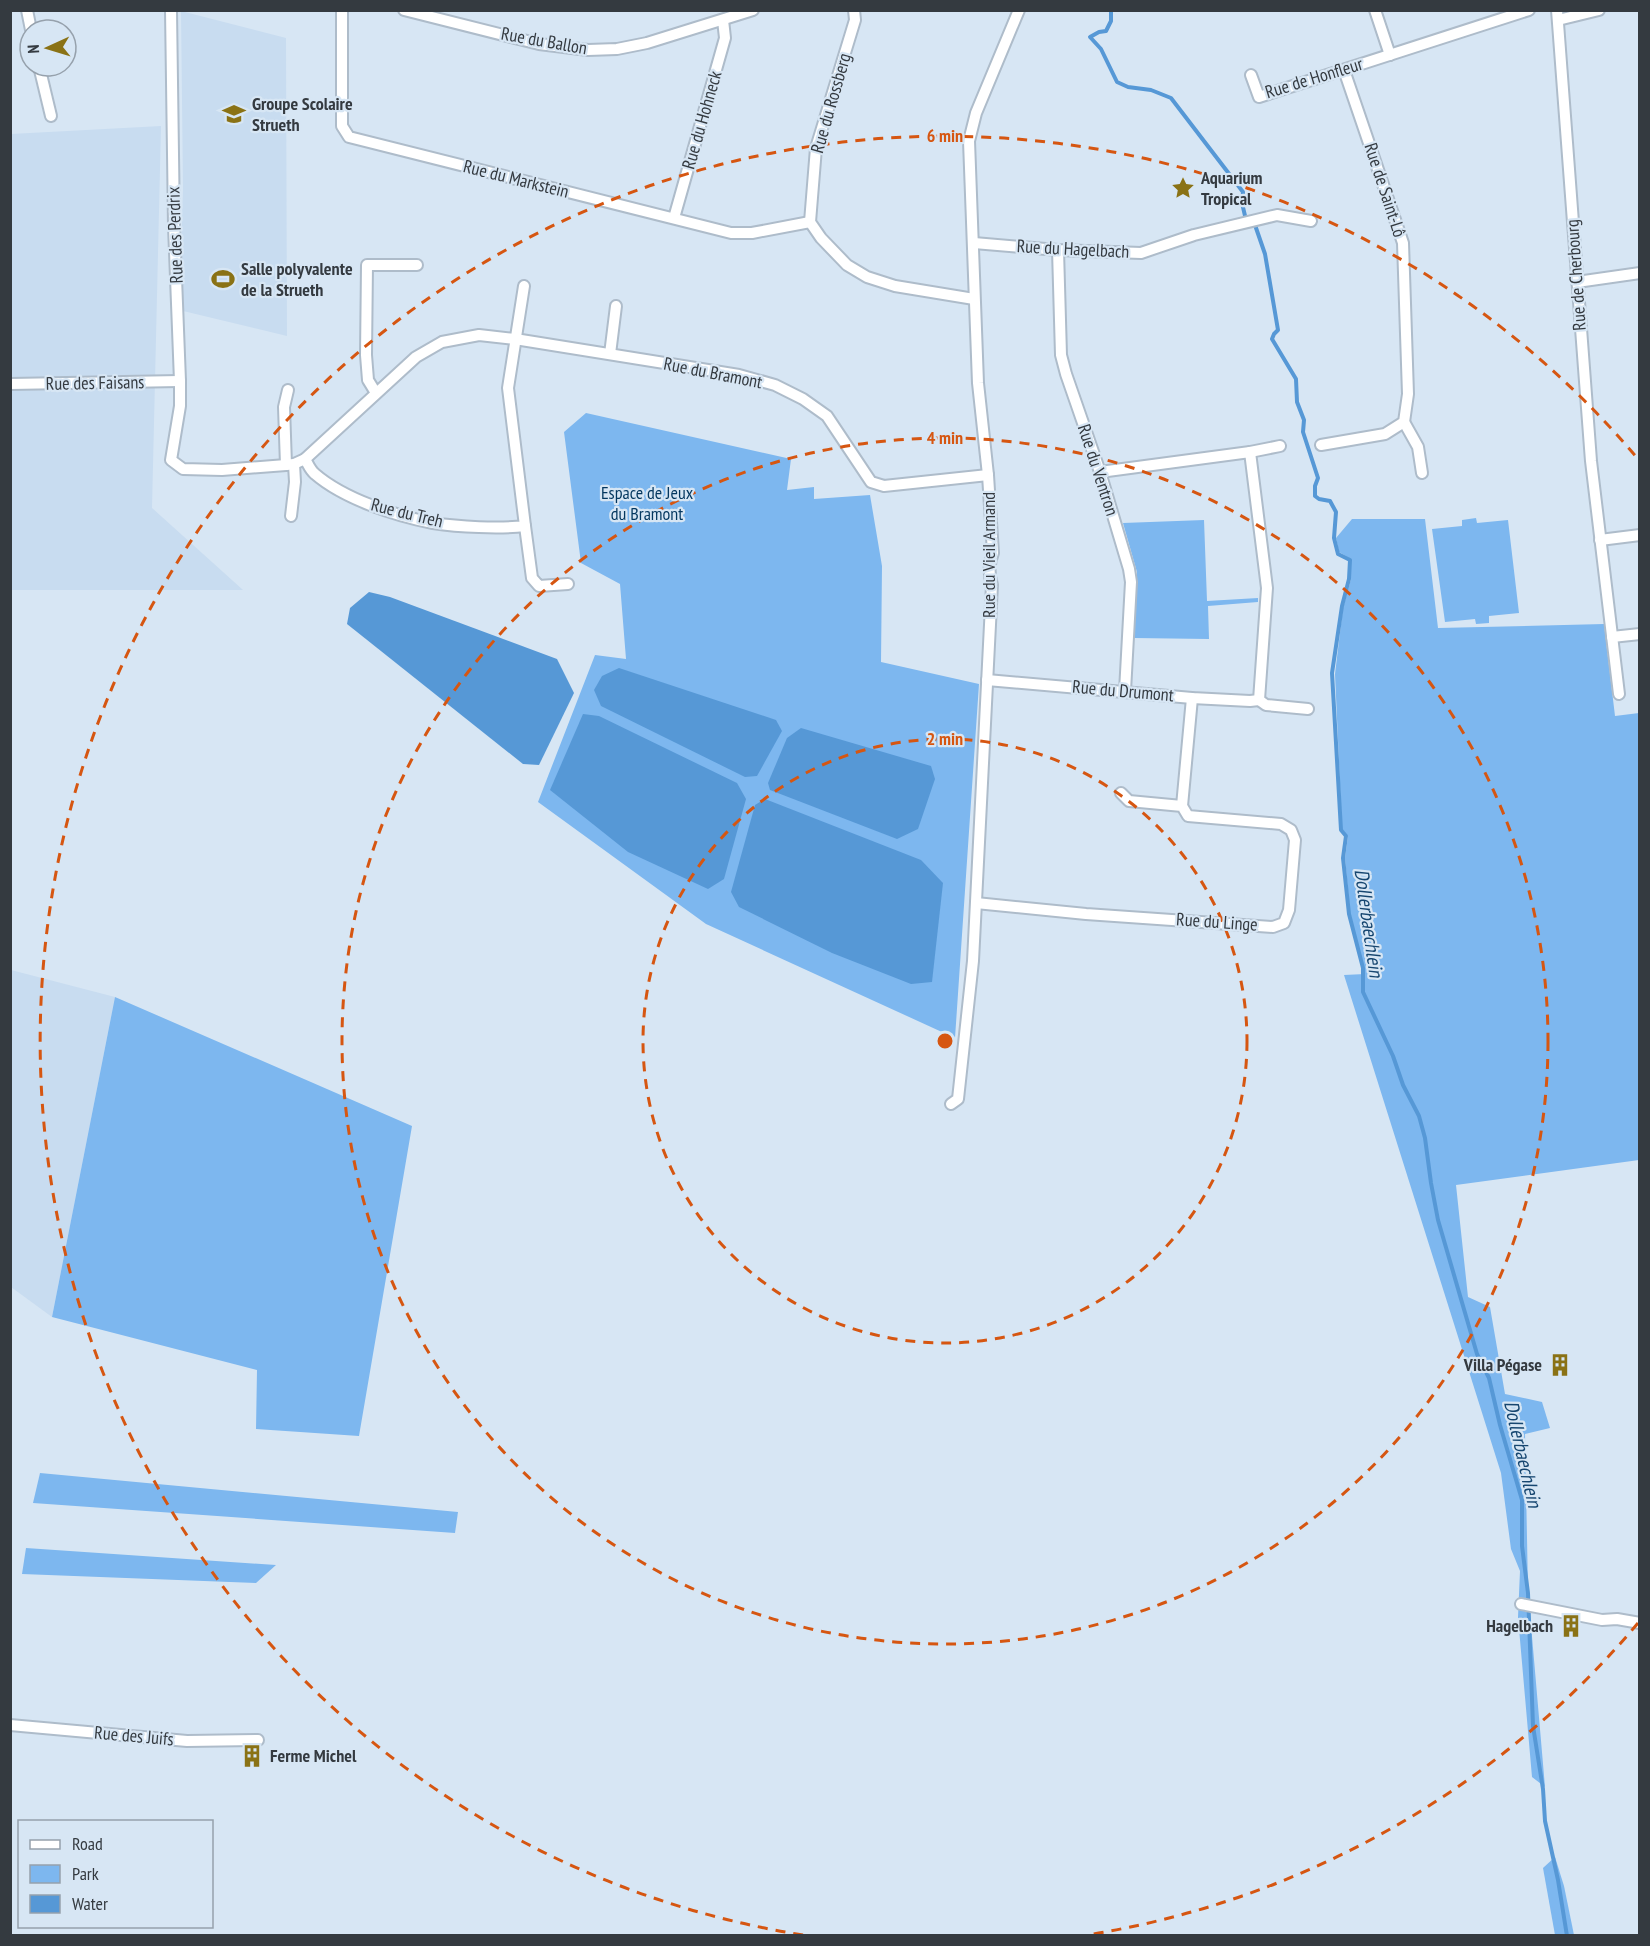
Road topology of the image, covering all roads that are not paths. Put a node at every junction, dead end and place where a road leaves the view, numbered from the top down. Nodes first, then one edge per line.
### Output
1 (171, 10) edge
2 (342, 10) edge
3 (404, 10) edge
4 (753, 10) edge
5 (854, 10) edge
6 (1019, 10) edge
7 (1375, 10) edge
8 (1529, 10) edge
9 (1599, 10) edge
10 (1557, 15) edge
11 (723, 21) junction
12 (1390, 55) junction
13 (1344, 70) junction
14 (1251, 75) dead end
15 (42, 78) edge
16 (51, 116) dead end
17 (674, 218) junction
18 (1311, 220) dead end
19 (810, 222) junction
20 (974, 243) junction
21 (1058, 250) junction
22 (417, 265) dead end
23 (1640, 273) edge
24 (1577, 282) junction
25 (524, 286) dead end
26 (974, 299) junction
27 (616, 306) dead end
28 (515, 339) junction
29 (609, 354) junction
30 (180, 381) junction
31 (10, 384) edge
32 (288, 390) dead end
33 (376, 393) junction
34 (1404, 422) junction
35 (1321, 445) dead end
36 (1280, 446) dead end
37 (1250, 452) junction
38 (305, 459) junction
39 (171, 460) joint
40 (290, 464) junction
41 (1100, 472) junction
42 (1422, 473) dead end
43 (988, 475) junction
44 (291, 516) dead end
45 (525, 526) junction
46 (1640, 535) edge
47 (1600, 540) junction
48 (568, 584) dead end
49 (1640, 634) edge
50 (1612, 637) junction
51 (987, 680) junction
52 (1125, 691) junction
53 (1619, 694) dead end
54 (1192, 698) junction
55 (1259, 700) junction
56 (1308, 709) dead end
57 (1121, 794) dead end
58 (1182, 806) junction
59 (976, 903) junction
60 (951, 1104) dead end
61 (1521, 1604) dead end
62 (1640, 1623) edge
63 (10, 1725) edge
64 (258, 1740) dead end

1 - 30 street, Rue des Perdrix
2 - 17 street, Rue du Markstein
3 - 11 street, Rue du Ballon
4 - 11 street, Rue du Ballon
5 - 19 street, Rue du Rossberg
6 - 20 street, Rue du Vieil Armand
7 - 12 street
8 - 12 street, Rue de Honfleur
9 - 10 street
10 - 24 street, Rue de Cherbourg
11 - 17 street, Rue du Hohneck
12 - 13 street, Rue de Honfleur
13 - 14 street, Rue de Honfleur
13 - 34 street, Rue de Saint-Lô
15 - 16 street
17 - 19 street, Rue du Markstein
18 - 21 street, Rue du Hagelbach
19 - 26 street
20 - 21 street, Rue du Hagelbach
20 - 26 street, Rue du Vieil Armand
21 - 41 street, Rue du Ventron
22 - 33 street
23 - 24 street
24 - 47 street, Rue de Cherbourg
25 - 28 street
26 - 43 street, Rue du Vieil Armand
27 - 29 street
28 - 29 street, Rue du Bramont
28 - 33 street, Rue du Bramont
28 - 45 street
29 - 43 street, Rue du Bramont
30 - 31 street, Rue des Faisans
30 - 39 street, Rue des Perdrix
32 - 40 street
33 - 38 street, Rue du Bramont
34 - 35 street
34 - 42 street
36 - 37 street
37 - 41 street
37 - 55 street
38 - 40 street, Rue du Bramont
38 - 45 street, Rue du Treh
39 - 40 street, Rue du Bramont
40 - 44 street
41 - 52 street, Rue du Ventron
43 - 51 street, Rue du Vieil Armand
45 - 48 street
46 - 47 street
47 - 50 street, Rue de Cherbourg
49 - 50 street
50 - 53 street, Rue de Cherbourg
51 - 52 street, Rue du Drumont
51 - 59 street, Rue du Vieil Armand
52 - 54 street, Rue du Drumont
54 - 55 street, Rue du Drumont
54 - 58 street
55 - 56 street, Rue du Drumont
57 - 58 street, Rue du Linge
58 - 59 street, Rue du Linge
59 - 60 street, Rue du Vieil Armand
61 - 62 street
63 - 64 street, Rue des Juifs

